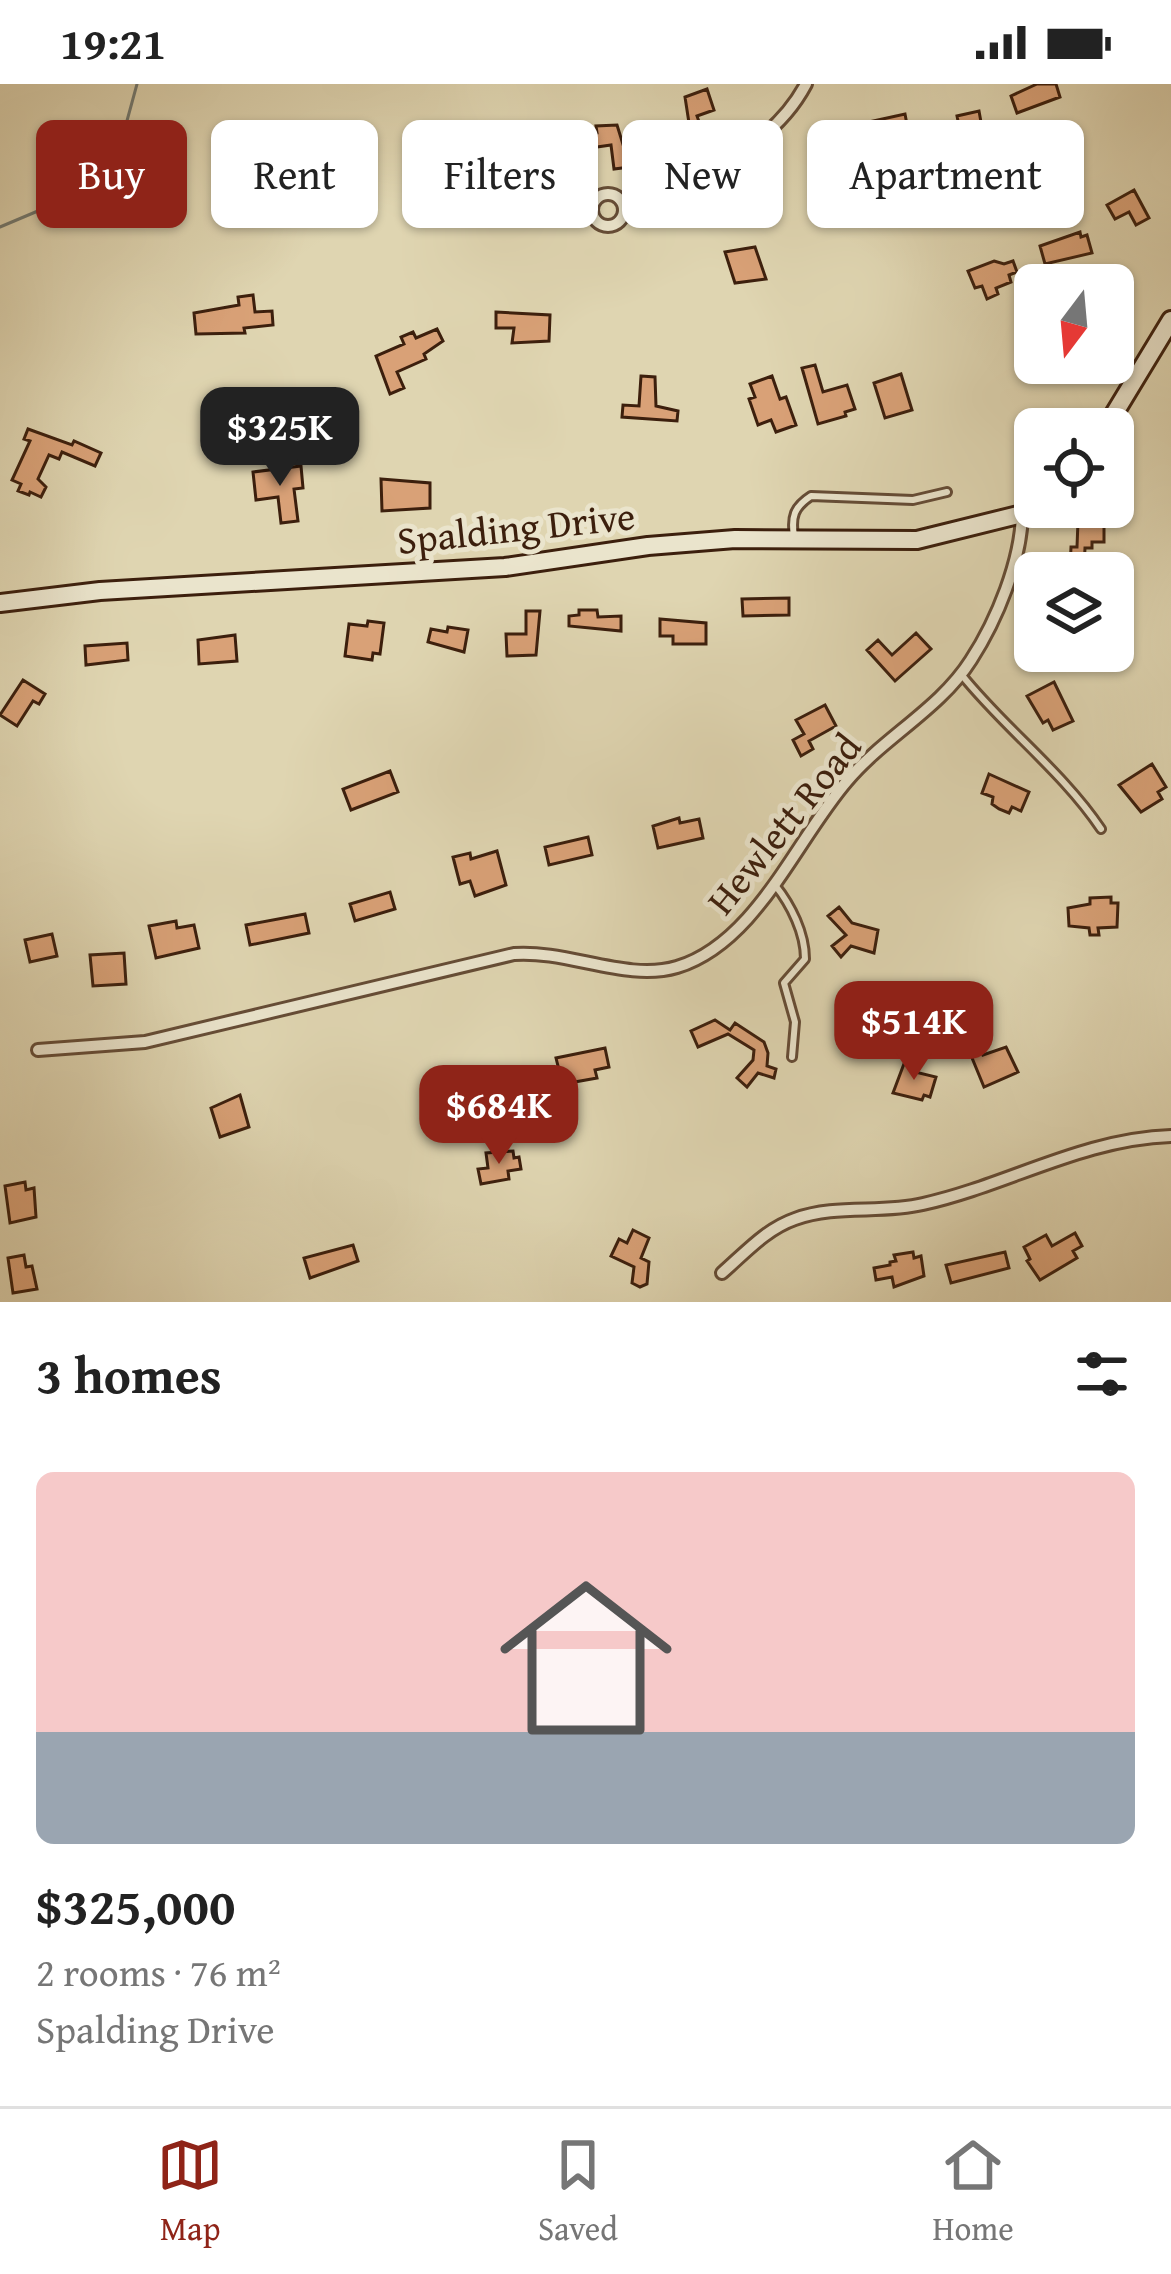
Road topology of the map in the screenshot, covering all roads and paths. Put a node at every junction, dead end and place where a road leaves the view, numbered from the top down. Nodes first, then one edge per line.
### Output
1 (806, 84) edge
2 (782, 120) edge
3 (1171, 320) edge
4 (1118, 408) edge
5 (947, 492) dead end
6 (1014, 514) edge
7 (1023, 528) edge
8 (795, 540) junction
9 (0, 603) edge
10 (961, 674) junction
11 (1100, 829) dead end
12 (772, 883) junction
13 (38, 1050) dead end
14 (792, 1057) dead end
15 (1171, 1136) edge
16 (722, 1273) dead end

1 - 2 street
3 - 4 street
5 - 8 lane
6 - 8 street, Spalding Drive
7 - 10 street, Hewlett Road
8 - 9 street, Spalding Drive
10 - 11 lane
10 - 12 street, Hewlett Road
12 - 13 street, Hewlett Road
12 - 14 lane
15 - 16 street

